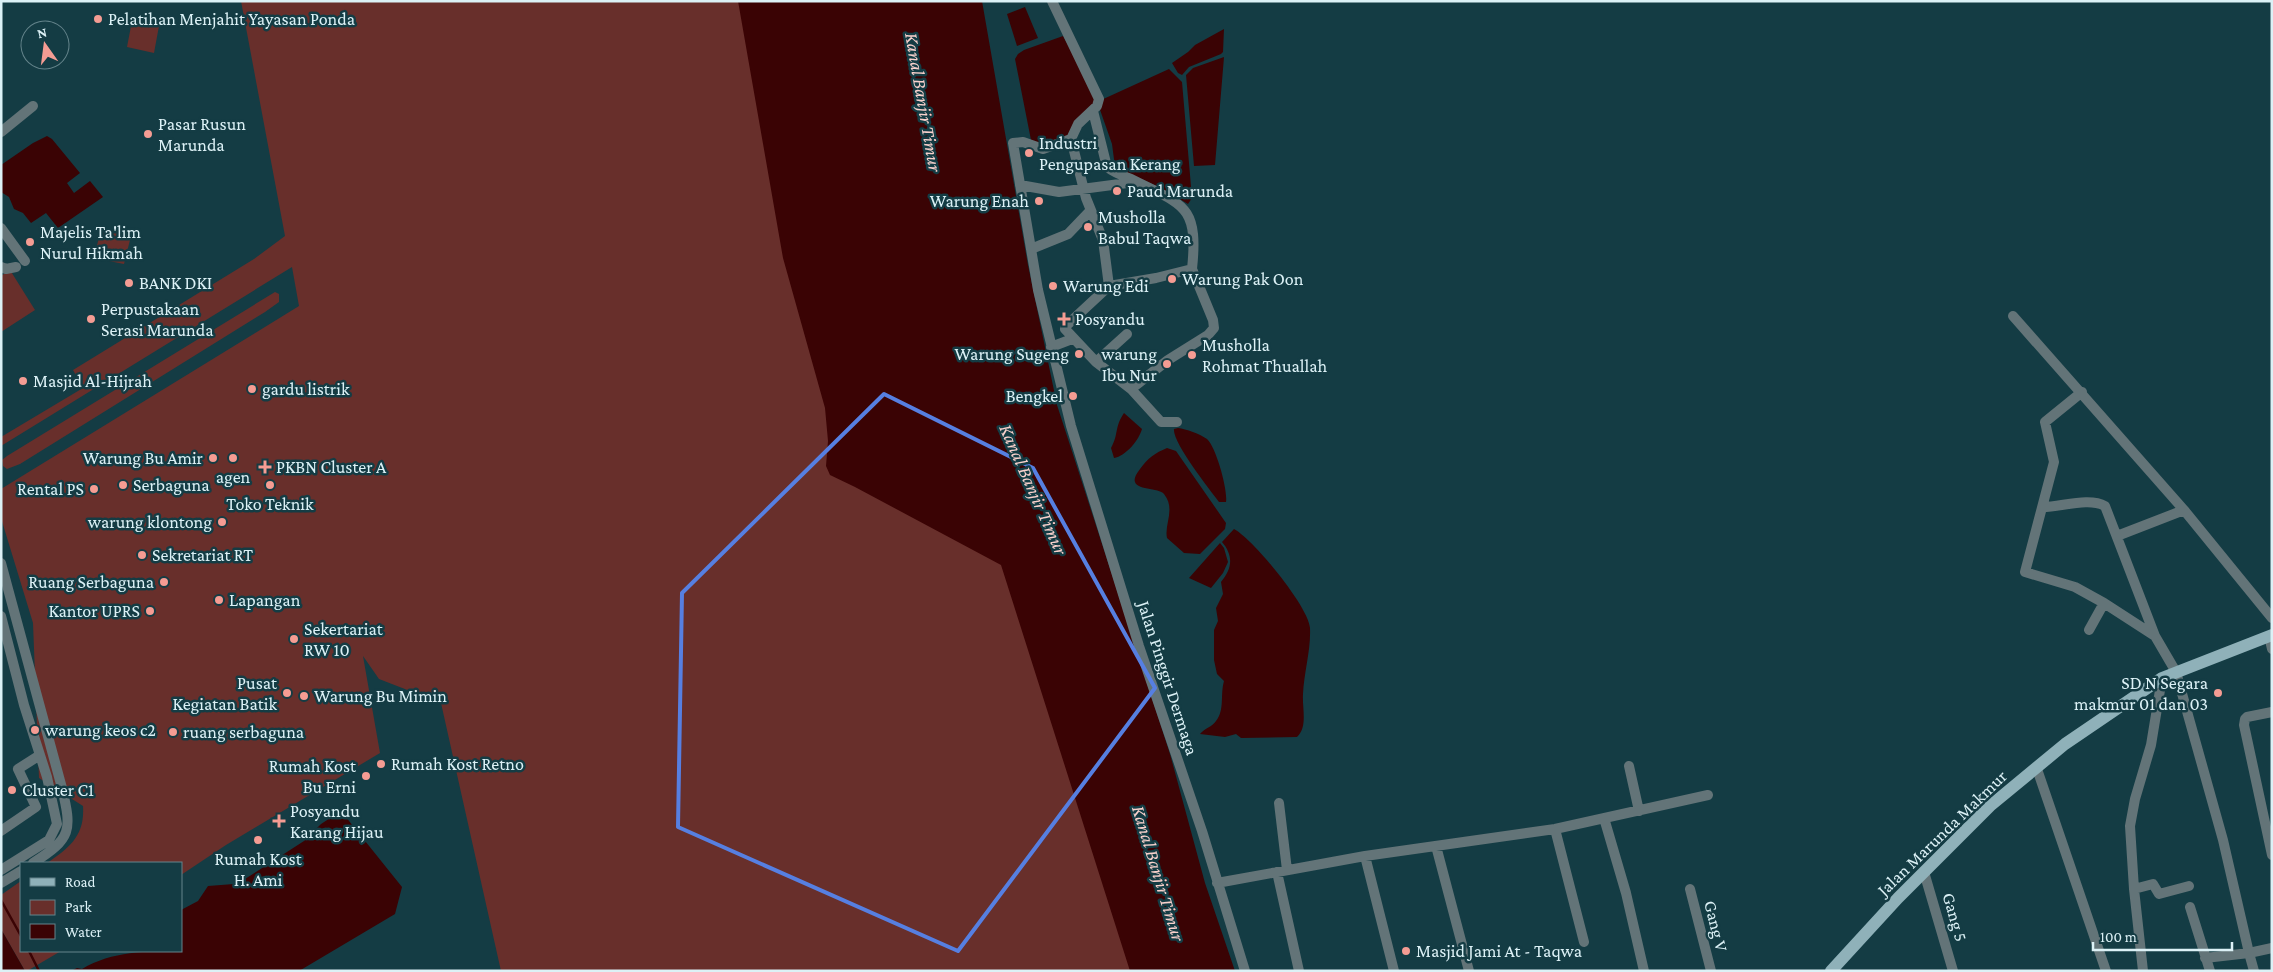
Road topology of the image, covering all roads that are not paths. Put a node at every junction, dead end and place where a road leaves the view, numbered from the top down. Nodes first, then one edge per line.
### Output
1 (1052, 1) edge
2 (33, 106) dead end
3 (1093, 111) junction
4 (1, 132) edge
5 (1070, 139) junction
6 (1135, 182) junction
7 (1020, 185) junction
8 (1084, 190) junction
9 (1091, 210) junction
10 (1, 228) edge
11 (1031, 250) junction
12 (25, 261) dead end
13 (1, 267) edge
14 (16, 267) dead end
15 (1192, 269) junction
16 (1109, 286) junction
17 (2013, 316) dead end
18 (1127, 334) dead end
19 (1072, 339) junction
20 (1051, 347) junction
21 (1096, 362) junction
22 (1132, 388) junction
23 (2082, 392) junction
24 (1177, 422) dead end
25 (2043, 507) junction
26 (2184, 510) junction
27 (2116, 536) junction
28 (1, 563) edge
29 (2104, 603) junction
30 (1, 616) edge
31 (2272, 618) edge
32 (2089, 630) dead end
33 (2154, 636) junction
34 (2270, 636) edge
35 (2272, 649) edge
36 (6, 655) edge
37 (2176, 672) junction
38 (2162, 678) junction
39 (2272, 712) edge
40 (40, 755) junction
41 (1629, 766) dead end
42 (2037, 769) junction
43 (1708, 795) dead end
44 (1279, 803) dead end
45 (1639, 811) junction
46 (1604, 818) junction
47 (1555, 829) junction
48 (1, 831) edge
49 (1436, 846) junction
50 (2272, 855) edge
51 (1365, 856) junction
52 (34, 862) edge
53 (1, 870) edge
54 (1282, 871) junction
55 (20, 872) edge
56 (1924, 872) junction
57 (1, 883) edge
58 (1217, 883) junction
59 (2189, 886) dead end
60 (1690, 888) dead end
61 (2134, 889) junction
62 (2190, 907) dead end
63 (1584, 942) dead end
64 (2272, 948) edge
65 (2249, 952) junction
66 (2205, 958) junction
67 (1245, 971) edge
68 (1299, 971) edge
69 (1394, 971) edge
70 (1469, 971) edge
71 (1644, 971) edge
72 (1711, 971) edge
73 (1831, 971) edge
74 (1953, 971) edge
75 (2106, 971) edge
76 (2143, 971) edge
77 (2210, 971) edge
78 (2254, 971) edge

1 - 3 street
2 - 4 street
3 - 5 street
3 - 6 street
5 - 7 street, Jalan Pinggir Dermaga
5 - 8 street
6 - 8 street
6 - 15 street
7 - 8 street
7 - 11 street, Jalan Pinggir Dermaga
8 - 9 street
9 - 11 street
9 - 16 street
10 - 12 street
11 - 20 street, Jalan Pinggir Dermaga
13 - 14 street
15 - 16 street
15 - 22 street
16 - 19 street
17 - 23 street
18 - 21 street
19 - 20 street
19 - 21 street
20 - 58 street, Jalan Pinggir Dermaga
21 - 22 street
22 - 24 street
23 - 25 street
23 - 26 street
25 - 27 street
25 - 29 street
26 - 27 street
26 - 31 street
27 - 33 street
28 - 52 street
29 - 32 street
29 - 33 street
30 - 36 street
33 - 37 street
34 - 35 street
34 - 37 main road, Jalan Marunda Makmur
36 - 40 street
37 - 38 main road, Jalan Marunda Makmur
37 - 65 street
38 - 42 main road, Jalan Marunda Makmur
38 - 61 street
39 - 50 street
40 - 48 street
40 - 53 street
41 - 45 street
42 - 56 main road, Jalan Marunda Makmur
42 - 75 street
43 - 45 street
44 - 54 street
45 - 46 street
46 - 47 street
46 - 71 street
47 - 49 street
47 - 63 street
49 - 51 street
49 - 70 street
51 - 54 street
51 - 69 street
54 - 58 street
54 - 68 street
55 - 57 street
56 - 73 main road, Jalan Marunda Makmur
56 - 74 street, Gang 5
58 - 67 street, Jalan Pinggir Dermaga
59 - 61 street
60 - 72 street, Gang V
61 - 76 street
62 - 66 street
64 - 65 street
65 - 66 street
65 - 78 street
66 - 77 street

